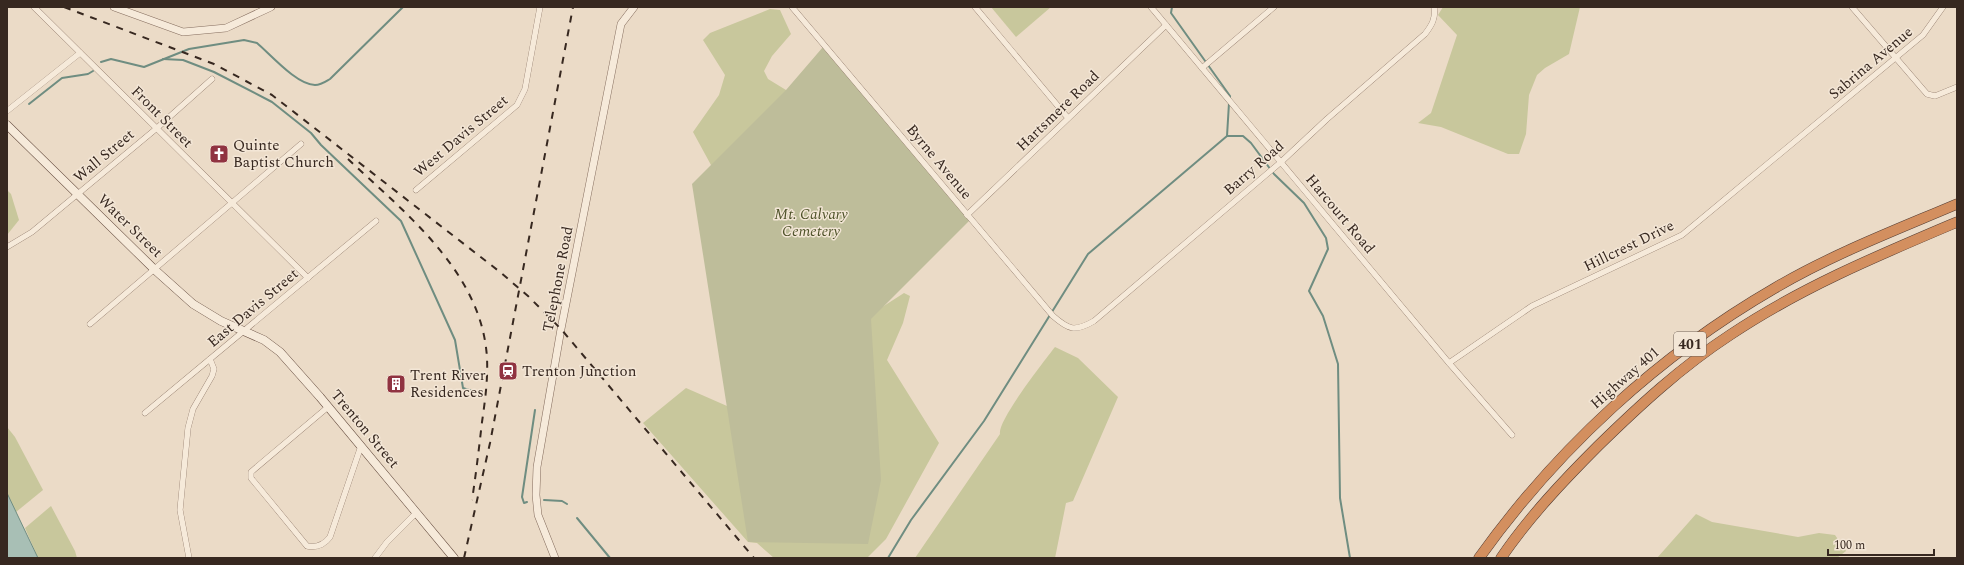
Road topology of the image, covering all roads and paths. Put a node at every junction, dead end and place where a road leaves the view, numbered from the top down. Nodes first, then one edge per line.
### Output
1 (34, 7) edge
2 (114, 7) edge
3 (271, 7) edge
4 (540, 7) edge
5 (634, 7) edge
6 (792, 7) edge
7 (975, 7) edge
8 (1151, 7) edge
9 (1274, 7) edge
10 (1434, 7) edge
11 (1852, 7) edge
12 (1943, 7) edge
13 (1166, 25) junction
14 (80, 53) junction
15 (1896, 59) junction
16 (1202, 68) junction
17 (212, 79) dead end
18 (1957, 87) edge
19 (7, 111) edge
20 (1825, 116) joint
21 (1068, 118) junction
22 (7, 125) edge
23 (156, 128) junction
24 (301, 144) dead end
25 (1281, 162) junction
26 (416, 190) dead end
27 (77, 194) junction
28 (233, 203) junction
29 (1957, 204) edge
30 (967, 215) junction
31 (376, 221) dead end
32 (1957, 222) edge
33 (7, 247) edge
34 (155, 270) junction
35 (308, 278) junction
36 (90, 324) dead end
37 (1070, 328) joint
38 (245, 331) junction
39 (210, 359) junction
40 (1449, 363) junction
41 (328, 407) junction
42 (145, 414) dead end
43 (1512, 435) dead end
44 (361, 446) junction
45 (416, 513) junction
46 (189, 558) edge
47 (375, 558) edge
48 (454, 558) edge
49 (555, 558) edge
50 (1479, 558) edge
51 (1501, 558) edge

1 - 14 street, Front Street
2 - 3 street
4 - 26 street, West Davis Street
5 - 49 street, Telephone Road
6 - 30 street, Byrne Avenue
7 - 21 street
8 - 13 street, Harcourt Road
9 - 16 street
10 - 25 street, Barry Road
11 - 15 street
12 - 15 street, Sabrina Avenue
13 - 16 street, Harcourt Road
13 - 21 street, Hartsmere Road
14 - 19 street
14 - 23 street, Front Street
15 - 18 street
15 - 20 street, Sabrina Avenue
16 - 25 street, Harcourt Road
17 - 23 street, Wall Street
20 - 40 street, Hillcrest Drive
21 - 30 street, Hartsmere Road
22 - 27 main road, Water Street
23 - 27 street, Wall Street
23 - 28 street, Front Street
24 - 28 street
25 - 37 street, Barry Road
25 - 40 street, Harcourt Road
27 - 33 street, Wall Street
27 - 34 main road, Water Street
28 - 34 street
28 - 35 street, Front Street
29 - 50 highway, Highway 401 / 401
30 - 37 street, Byrne Avenue
31 - 35 street, East Davis Street
32 - 51 highway, Highway 401 / 401
34 - 36 street
34 - 38 main road, Water Street
35 - 38 street, East Davis Street
38 - 39 street, East Davis Street
38 - 41 main road, Trenton Street
39 - 42 street, East Davis Street
39 - 46 street
40 - 43 street, Harcourt Road
41 - 44 main road, Trenton Street
41 - 44 street
44 - 45 main road, Trenton Street
45 - 47 street
45 - 48 main road, Trenton Street

